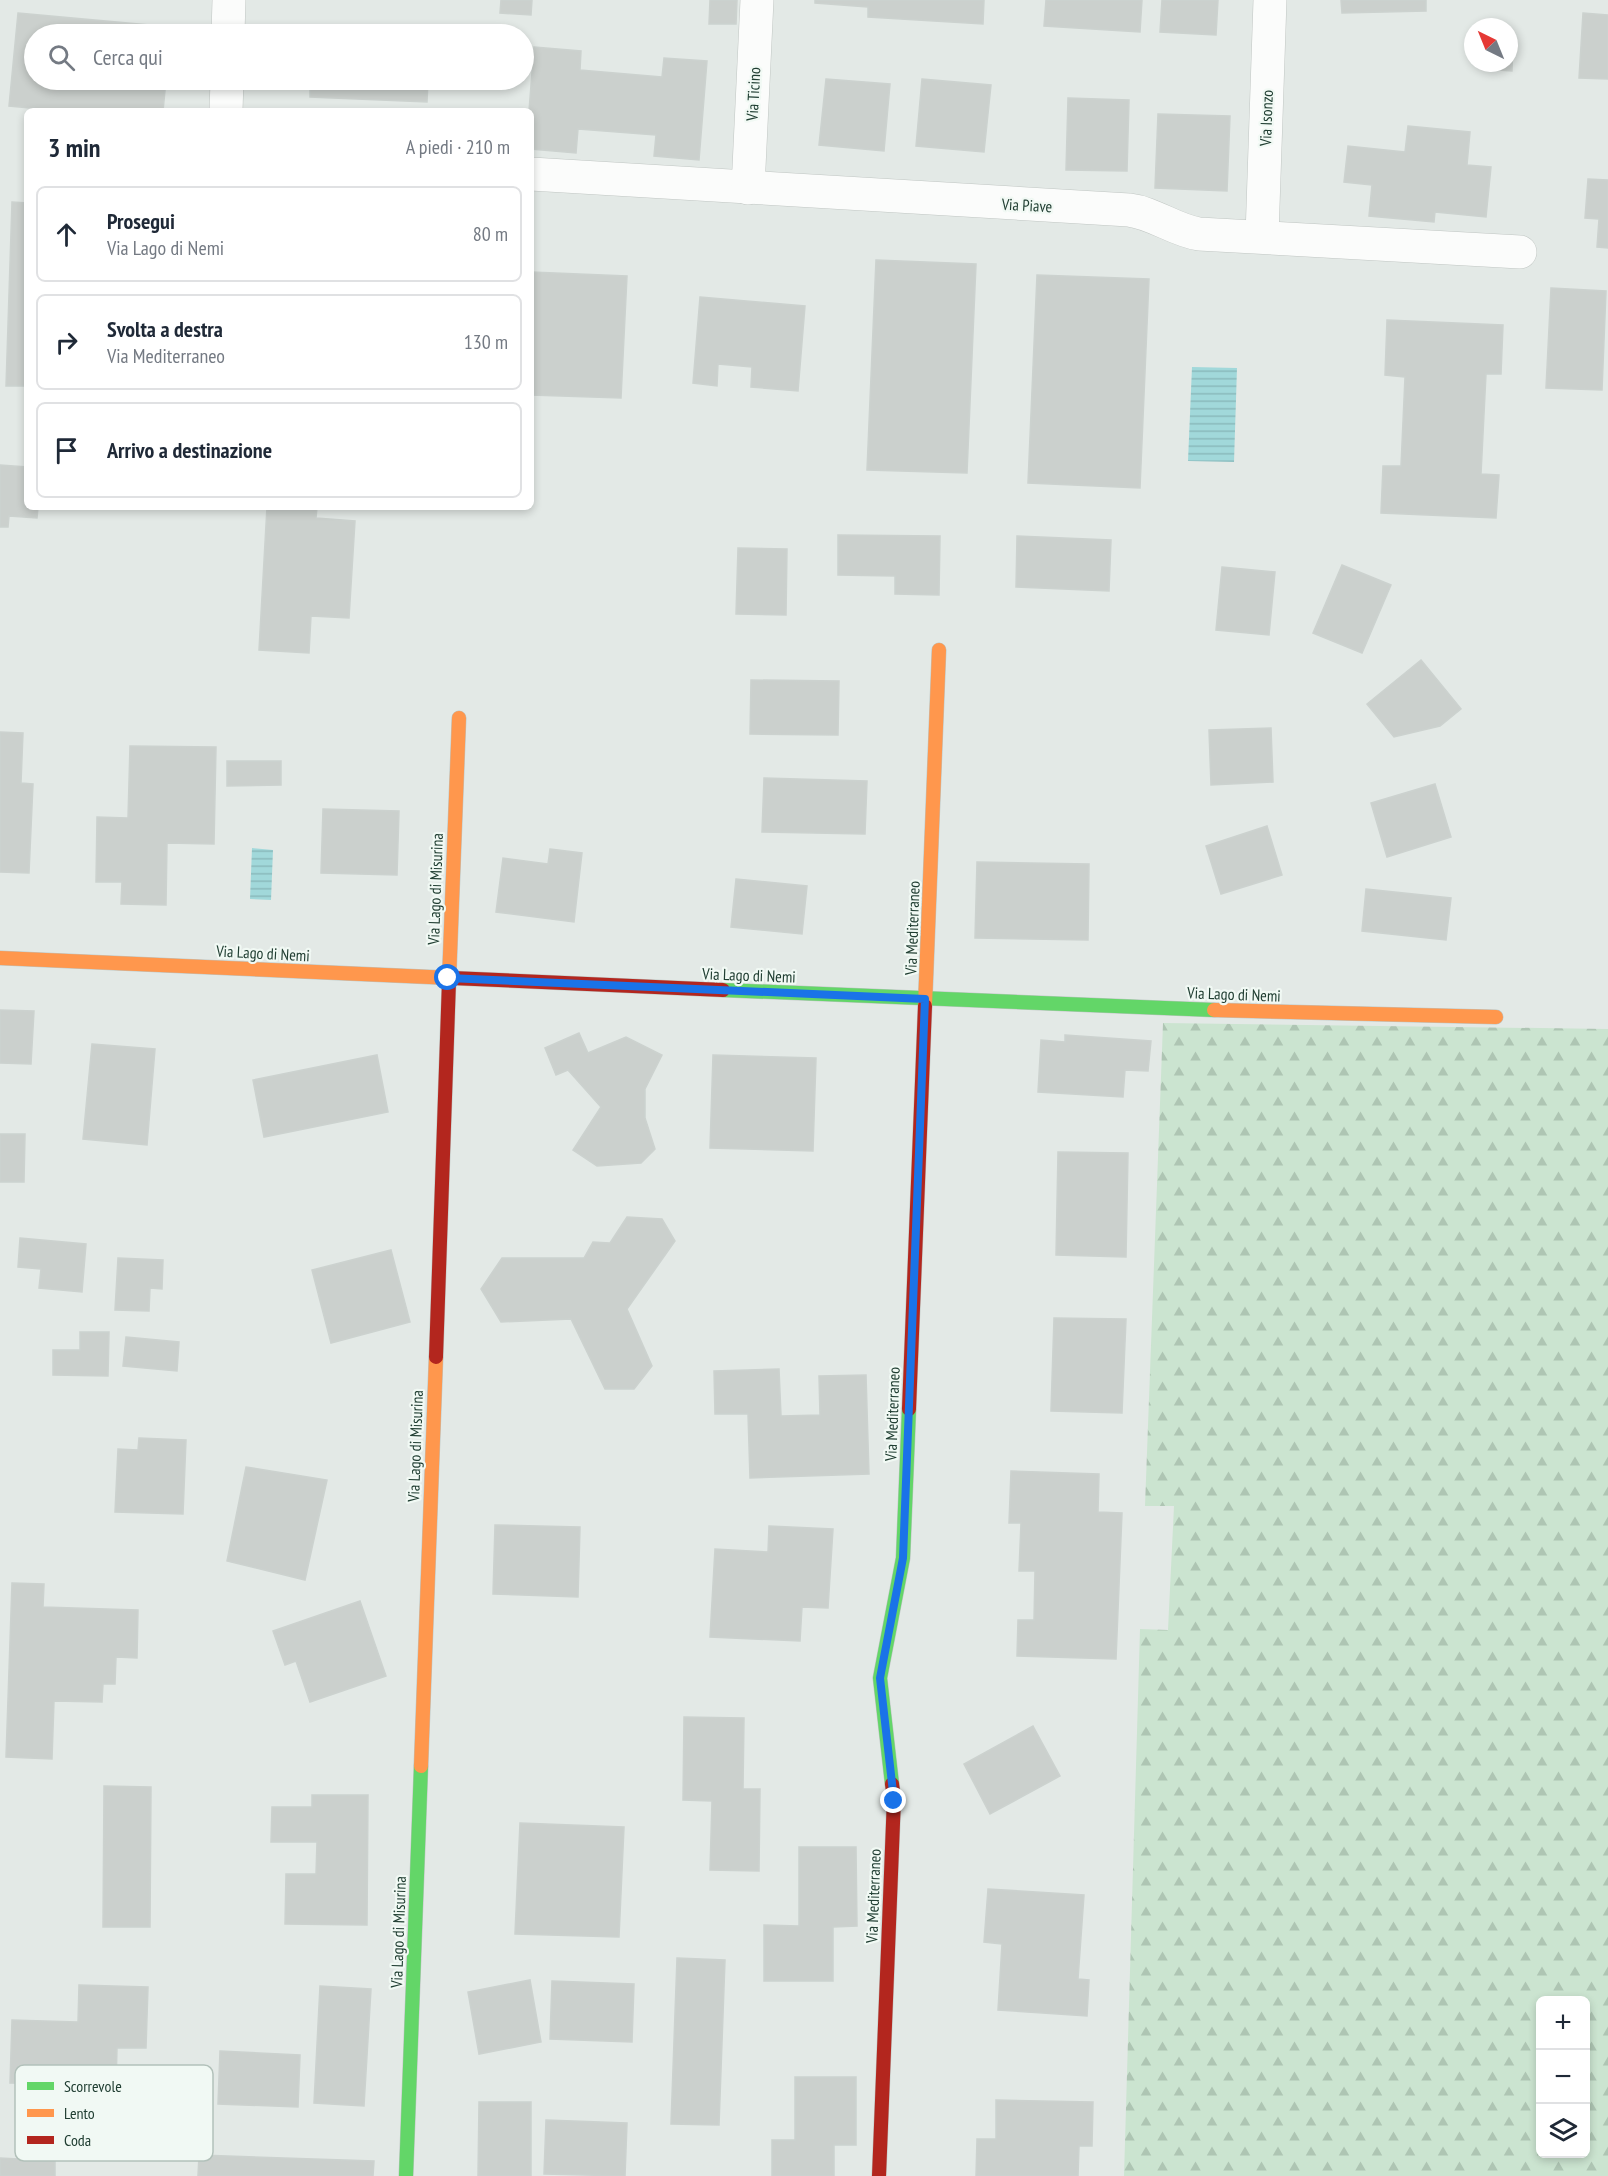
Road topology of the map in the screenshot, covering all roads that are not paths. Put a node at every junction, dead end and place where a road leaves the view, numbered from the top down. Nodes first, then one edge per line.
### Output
1 (229, 0) edge
2 (757, 0) edge
3 (1270, 0) edge
4 (228, 24) edge
5 (227, 90) edge
6 (226, 108) edge
7 (534, 174) edge
8 (748, 188) junction
9 (1262, 236) junction
10 (1520, 252) dead end
11 (939, 650) dead end
12 (459, 718) dead end
13 (0, 958) edge
14 (448, 978) junction
15 (925, 999) junction
16 (1496, 1017) dead end
17 (406, 2176) edge
18 (879, 2176) edge

1 - 4 street
2 - 8 street, Via Ticino
3 - 9 street, Via Isonzo
5 - 6 street
7 - 8 street, Via Piave
8 - 9 street, Via Piave
9 - 10 street, Via Piave
11 - 15 street, Via Mediterraneo
12 - 14 street, Via Lago di Misurina
13 - 14 street, Via Lago di Nemi
14 - 15 street, Via Lago di Nemi
14 - 17 street, Via Lago di Misurina
15 - 16 street, Via Lago di Nemi
15 - 18 street, Via Mediterraneo

